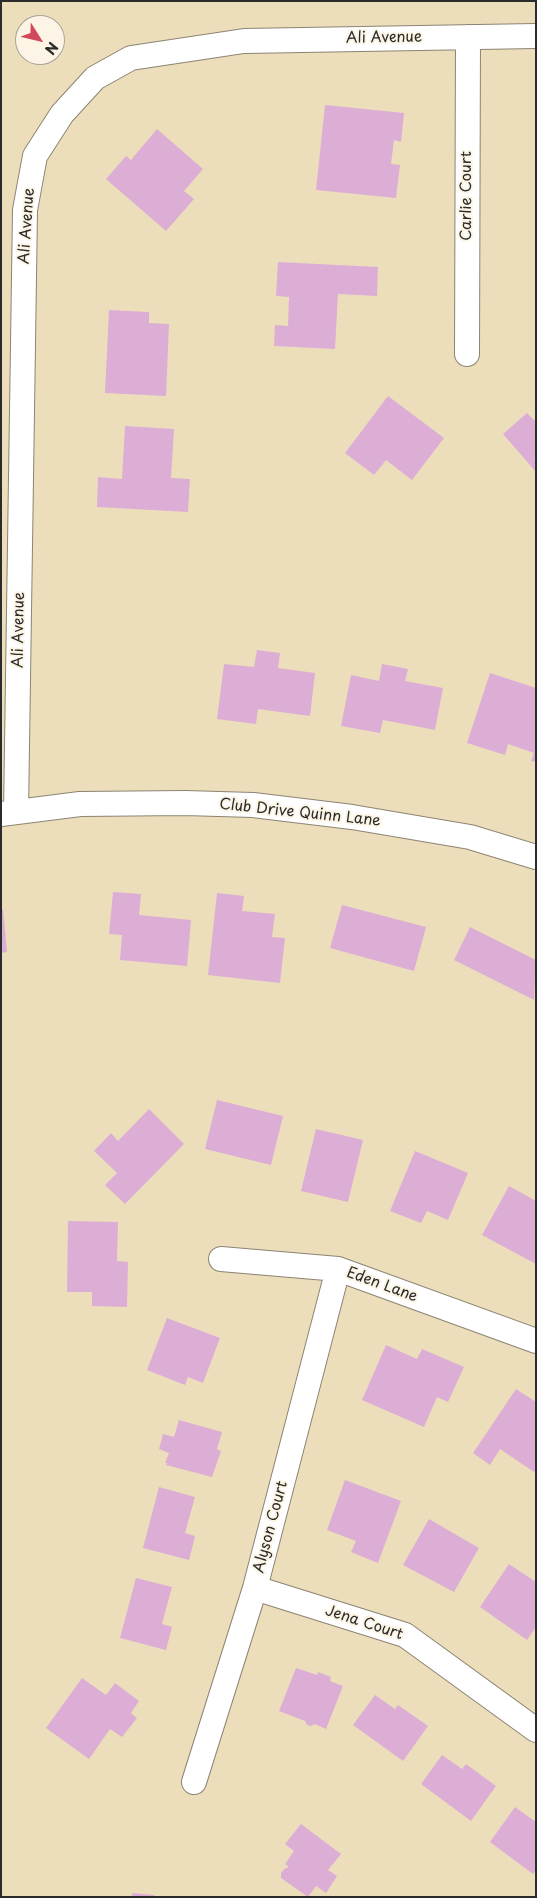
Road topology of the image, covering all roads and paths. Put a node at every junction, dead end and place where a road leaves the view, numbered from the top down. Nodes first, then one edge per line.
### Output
1 (536, 36) edge
2 (468, 37) junction
3 (467, 354) dead end
4 (9, 813) edge
5 (536, 857) edge
6 (221, 1259) dead end
7 (338, 1269) junction
8 (536, 1341) edge
9 (255, 1588) junction
10 (536, 1730) edge
11 (194, 1782) dead end

1 - 2 street, Ali Avenue
2 - 3 street, Carlie Court
2 - 4 street, Ali Avenue
4 - 5 street, Club Drive Quinn Lane
6 - 7 street, Eden Lane
7 - 8 street, Eden Lane
7 - 9 street, Alyson Court
9 - 10 street, Jena Court
9 - 11 street, Alyson Court

